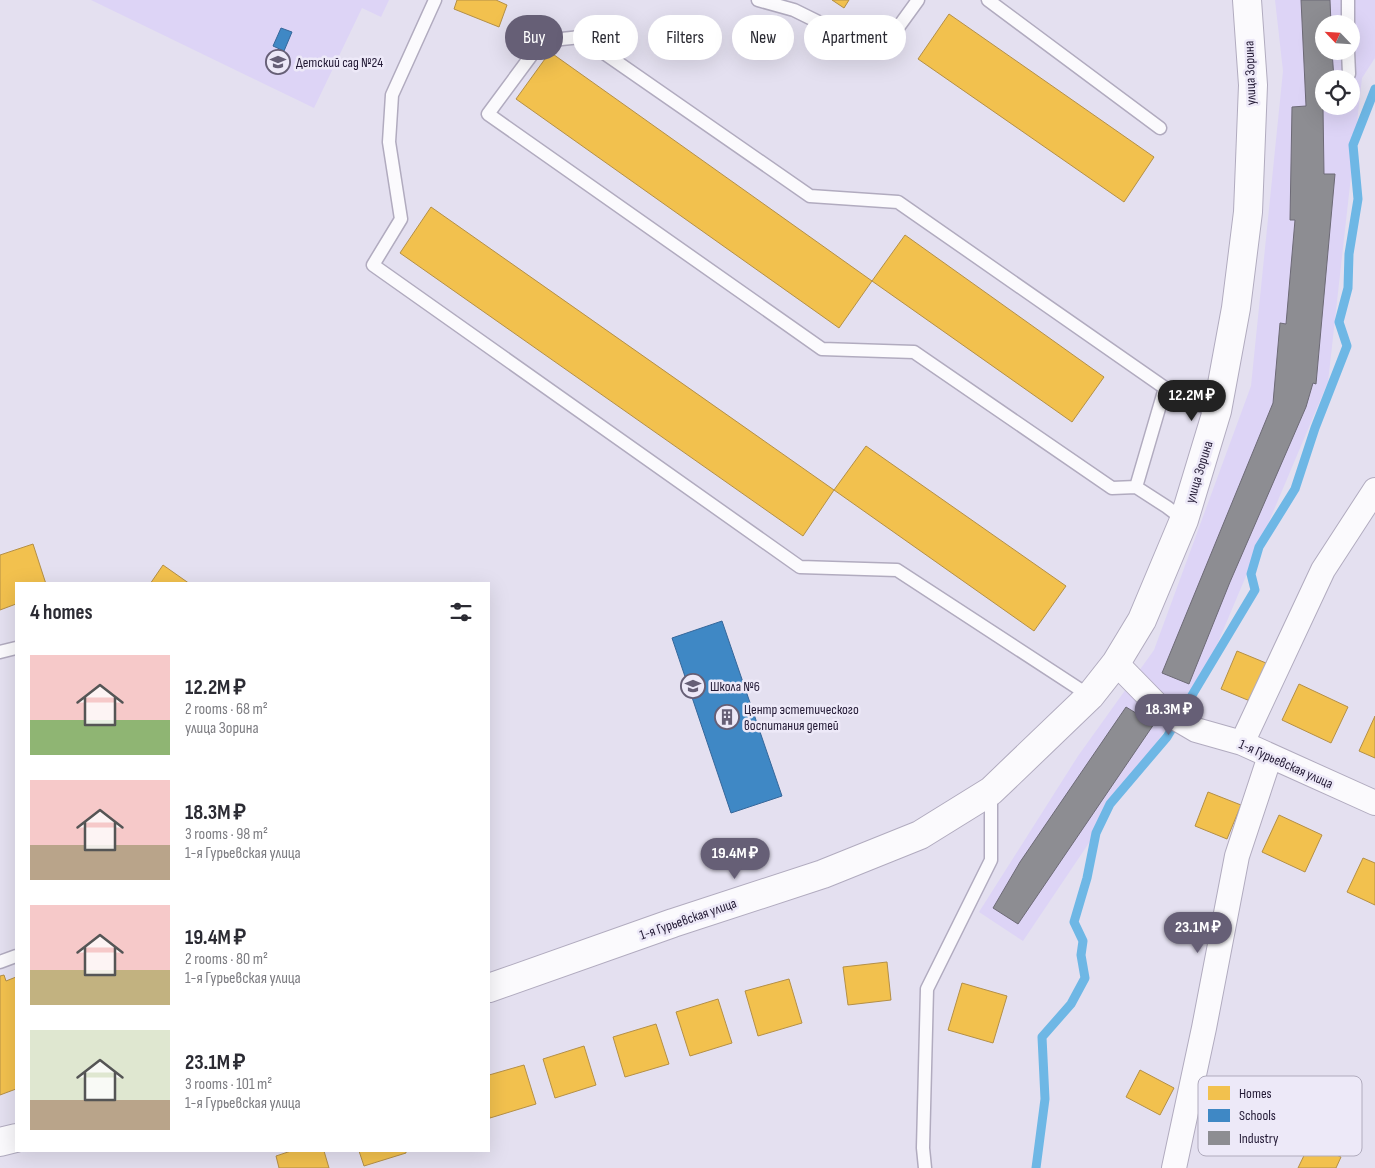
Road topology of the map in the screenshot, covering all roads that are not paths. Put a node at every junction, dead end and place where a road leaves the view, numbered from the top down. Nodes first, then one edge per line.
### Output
1 (435, 0) edge
2 (758, 0) edge
3 (918, 0) edge
4 (988, 0) edge
5 (1246, 0) edge
6 (1348, 0) edge
7 (1348, 15) edge
8 (1160, 128) dead end
9 (1165, 388) junction
10 (1217, 411) junction
11 (1136, 487) junction
12 (1375, 490) edge
13 (1184, 520) junction
14 (15, 648) edge
15 (0, 652) edge
16 (1116, 663) junction
17 (1090, 696) junction
18 (1242, 743) junction
19 (1270, 756) junction
20 (991, 791) junction
21 (1375, 803) edge
22 (15, 956) edge
23 (0, 962) edge
24 (490, 988) edge
25 (15, 1138) edge
26 (0, 1142) edge
27 (1176, 1167) edge
28 (925, 1168) edge

1 - 17 lane
2 - 3 lane
4 - 8 lane
5 - 10 main road, улица Зорина
6 - 7 lane
9 - 10 lane
9 - 11 lane
9 - 11 lane
10 - 13 main road, улица Зорина
11 - 13 lane
12 - 18 street
13 - 16 main road, улица Зорина
14 - 15 lane
16 - 17 main road, улица Зорина
16 - 18 street, 1-я Гурьевская улица
17 - 20 main road, улица Зорина
18 - 19 street, 1-я Гурьевская улица
19 - 21 street, 1-я Гурьевская улица
19 - 27 street
20 - 24 main road, 1-я Гурьевская улица
20 - 28 lane
22 - 23 lane
25 - 26 main road

